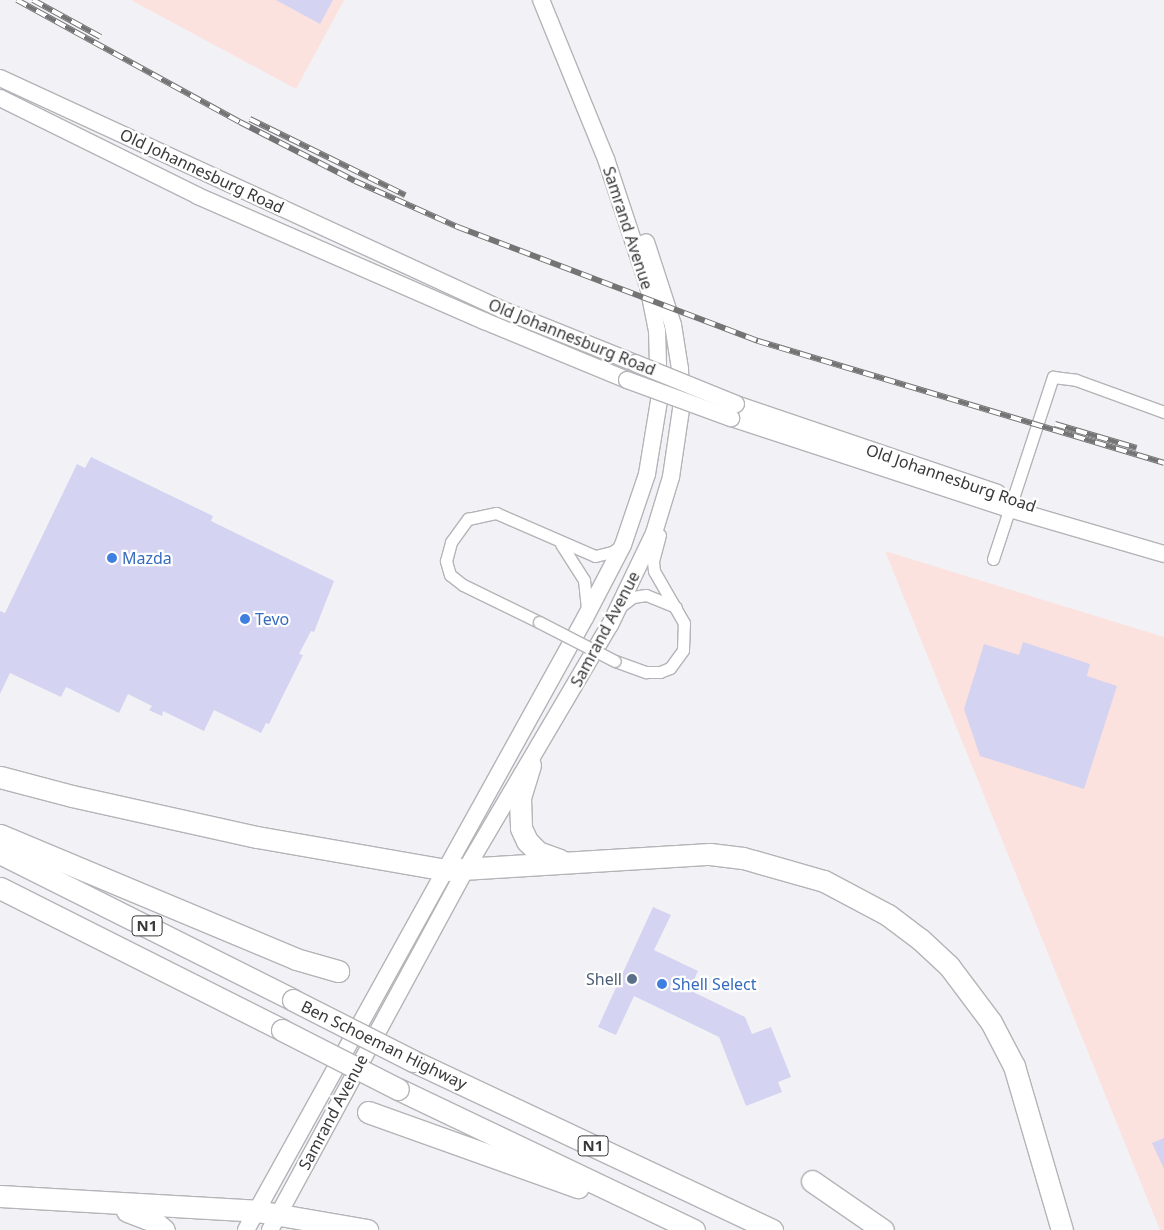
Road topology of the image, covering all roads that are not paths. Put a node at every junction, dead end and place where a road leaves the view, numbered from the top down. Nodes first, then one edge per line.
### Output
1 (541, 0) edge
2 (0, 78) edge
3 (0, 98) edge
4 (606, 159) junction
5 (734, 411) junction
6 (1164, 412) edge
7 (671, 477) junction
8 (1011, 504) junction
9 (558, 541) junction
10 (622, 545) junction
11 (1164, 545) edge
12 (1164, 554) edge
13 (993, 559) dead end
14 (619, 607) junction
15 (676, 607) junction
16 (586, 618) junction
17 (530, 765) junction
18 (0, 777) edge
19 (0, 835) edge
20 (0, 853) edge
21 (573, 862) junction
22 (456, 870) junction
23 (0, 888) edge
24 (338, 970) dead end
25 (368, 1112) dead end
26 (812, 1181) dead end
27 (0, 1196) edge
28 (100, 1203) junction
29 (648, 1208) junction
30 (257, 1211) junction
31 (274, 1222) edge
32 (164, 1230) edge
33 (246, 1230) edge
34 (367, 1230) edge
35 (694, 1230) edge
36 (772, 1230) edge
37 (884, 1230) edge
38 (1062, 1230) edge

1 - 4 main road
2 - 5 main road, Old Johannesburg Road, bridge
3 - 5 main road, Old Johannesburg Road, bridge
4 - 7 main road, Samrand Avenue
4 - 10 main road, Samrand Avenue
5 - 8 main road, Old Johannesburg Road
6 - 8 street
7 - 14 main road, Samrand Avenue
7 - 15 street
8 - 11 main road, Old Johannesburg Road
8 - 12 main road, Old Johannesburg Road
8 - 13 street
9 - 10 street
9 - 15 street, bridge
9 - 16 street
10 - 16 main road, Samrand Avenue
14 - 15 street
14 - 17 main road, Samrand Avenue
16 - 22 main road, Samrand Avenue
17 - 21 highway
17 - 22 main road, Samrand Avenue
18 - 22 highway
19 - 24 highway
20 - 36 highway, Ben Schoeman Highway / N1, bridge
21 - 22 highway
21 - 38 highway
22 - 30 main road, Samrand Avenue
22 - 31 main road, Samrand Avenue
23 - 29 highway, Ben Schoeman Highway / N1, bridge
25 - 29 highway
26 - 37 highway
27 - 28 highway
28 - 30 highway
28 - 32 highway
29 - 35 highway, Ben Schoeman Highway / N1
30 - 31 highway
30 - 33 main road, Samrand Avenue
31 - 34 highway

